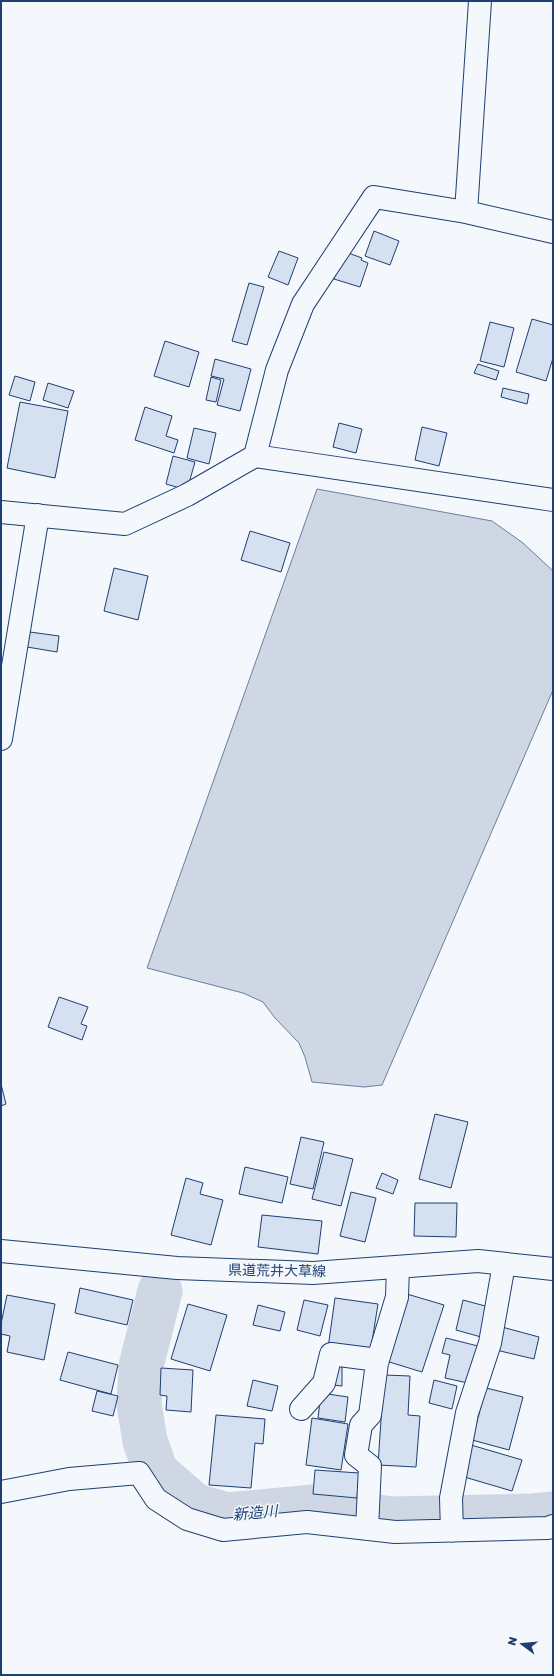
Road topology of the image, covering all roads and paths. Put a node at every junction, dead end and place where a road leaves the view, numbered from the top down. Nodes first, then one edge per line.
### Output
1 (480, 1) edge
2 (466, 212) junction
3 (553, 232) edge
4 (255, 456) junction
5 (553, 500) edge
6 (1, 512) edge
7 (38, 515) junction
8 (1, 739) edge
9 (1, 1251) edge
10 (504, 1264) junction
11 (398, 1267) junction
12 (553, 1269) edge
13 (378, 1360) junction
14 (301, 1409) dead end
15 (1, 1492) edge
16 (553, 1526) edge
17 (367, 1529) junction
18 (452, 1531) junction

1 - 2 street
2 - 3 street
2 - 4 street
4 - 5 street
4 - 7 street
6 - 7 street
7 - 8 street
9 - 11 street, 県道荒井大草線
10 - 11 street, 県道荒井大草線
10 - 12 street, 県道荒井大草線
10 - 18 street
11 - 13 street
13 - 14 street
13 - 17 street
15 - 17 street
16 - 18 street
17 - 18 street

